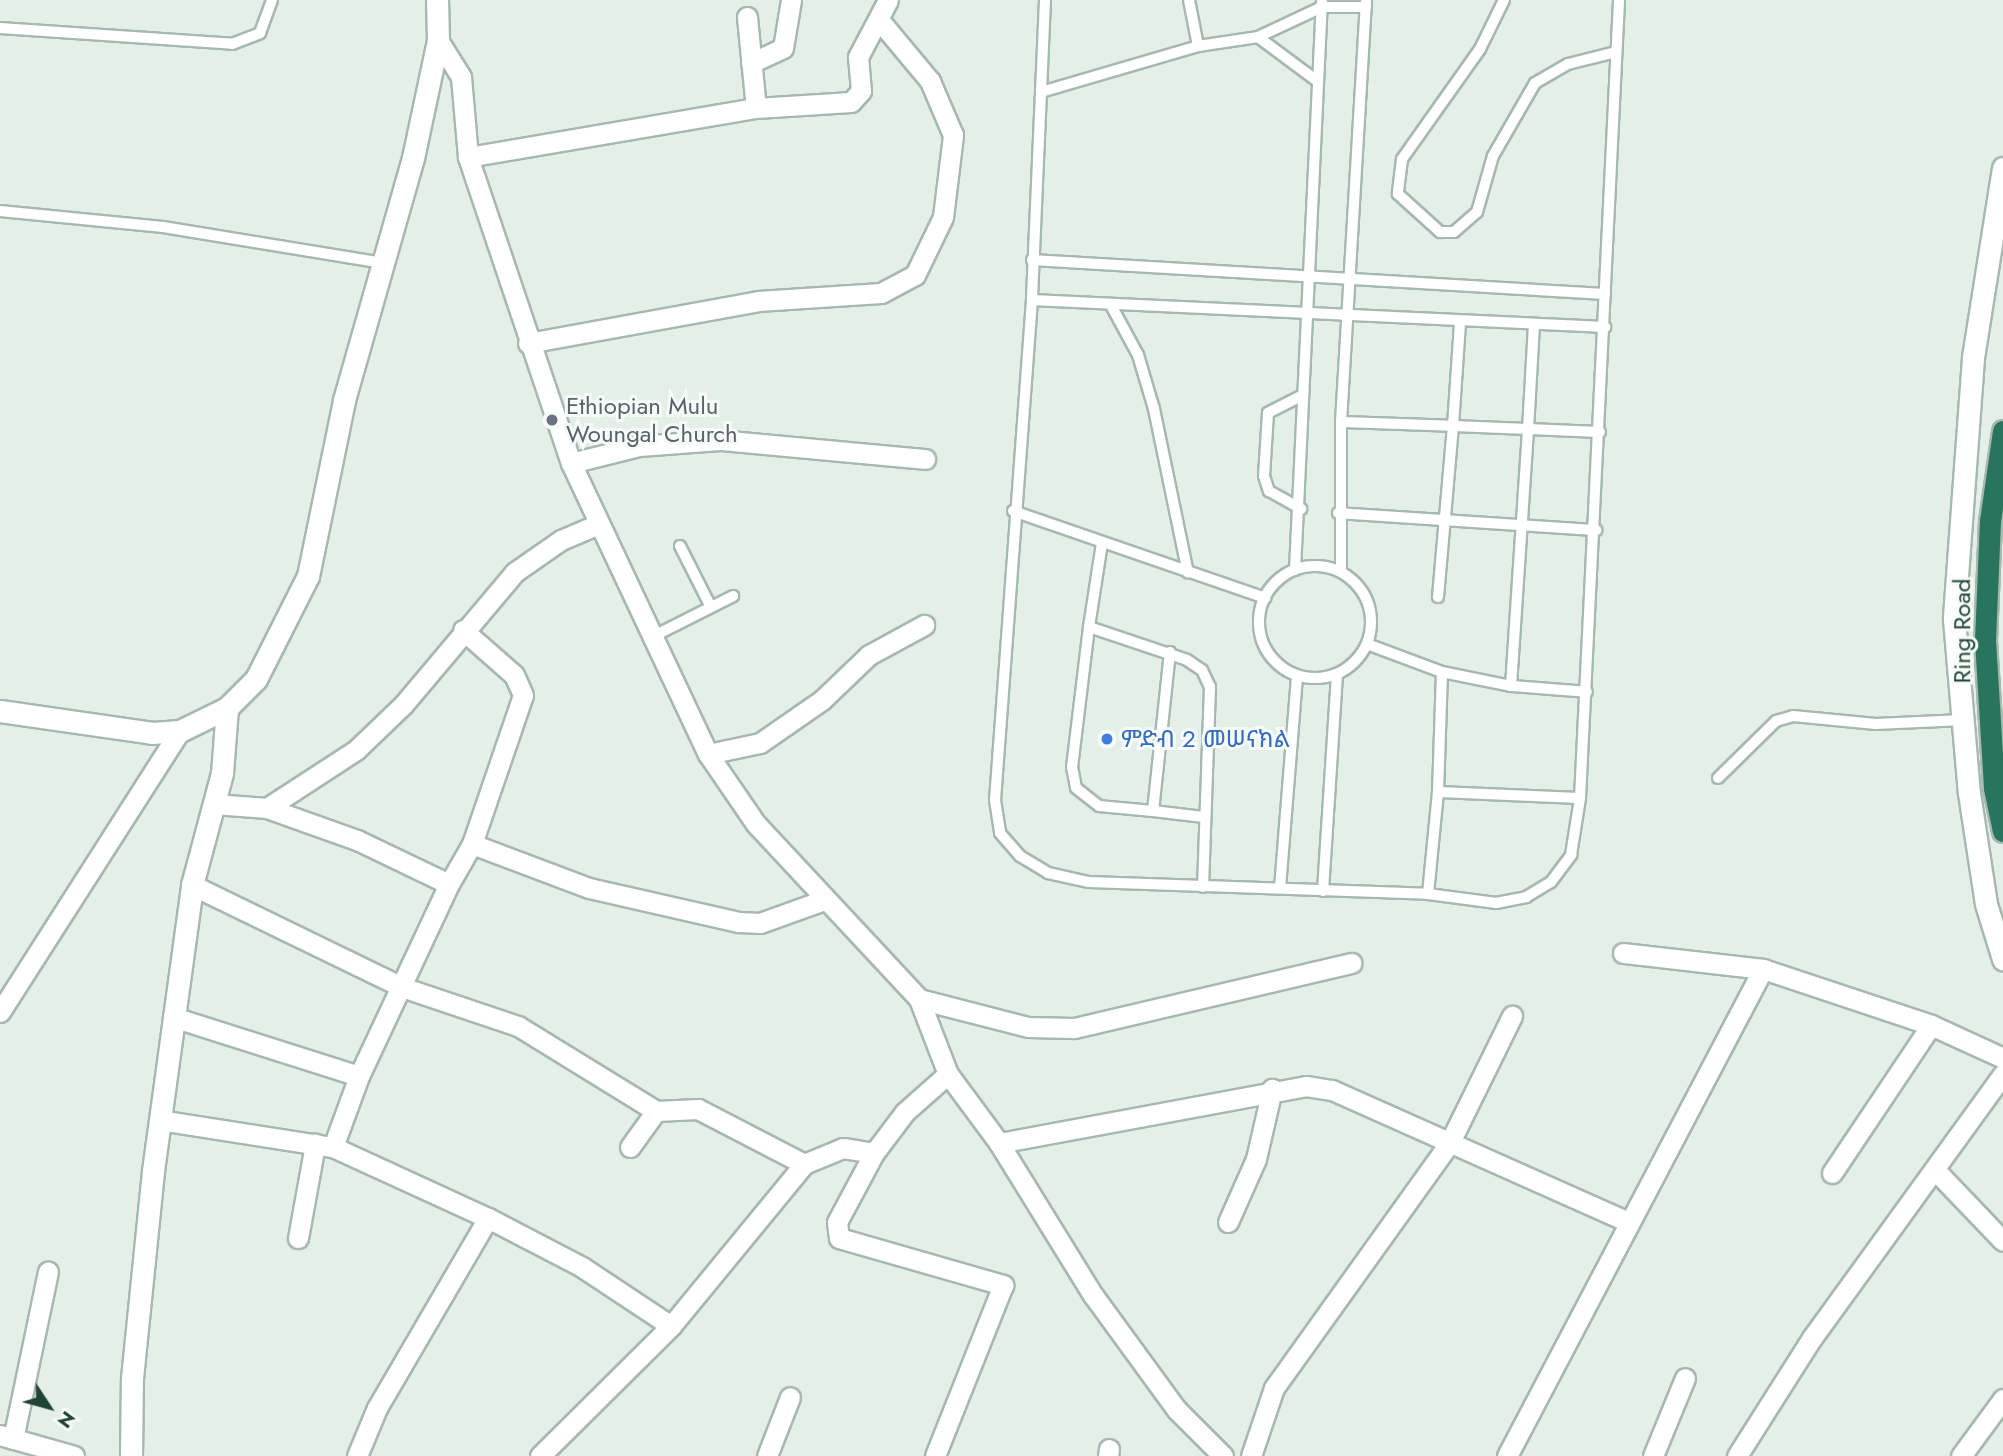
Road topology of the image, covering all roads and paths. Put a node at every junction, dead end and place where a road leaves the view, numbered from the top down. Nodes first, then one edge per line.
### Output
1 (272, 0) edge
2 (437, 0) edge
3 (791, 0) edge
4 (888, 0) edge
5 (1045, 0) edge
6 (1189, 0) edge
7 (1504, 0) edge
8 (1619, 0) edge
9 (1322, 3) edge
10 (1366, 4) edge
11 (747, 17) dead end
12 (880, 21) junction
13 (0, 28) edge
14 (1258, 37) junction
15 (438, 40) junction
16 (1198, 46) junction
17 (1616, 52) junction
18 (751, 63) junction
19 (1316, 80) junction
20 (1041, 92) junction
21 (756, 108) junction
22 (468, 157) junction
23 (2003, 168) edge
24 (0, 211) edge
25 (1032, 260) junction
26 (383, 263) junction
27 (1310, 276) junction
28 (1352, 278) junction
29 (1605, 294) junction
30 (1031, 300) junction
31 (1112, 307) junction
32 (1309, 316) junction
33 (1347, 316) junction
34 (1460, 322) junction
35 (1534, 325) junction
36 (1605, 327) junction
37 (528, 343) junction
38 (1301, 396) junction
39 (1340, 422) junction
40 (1453, 426) junction
41 (1528, 429) junction
42 (2003, 431) edge
43 (1600, 432) junction
44 (925, 459) dead end
45 (571, 463) junction
46 (1301, 509) junction
47 (1013, 511) junction
48 (1338, 513) junction
49 (1443, 523) junction
50 (597, 525) junction
51 (1522, 528) junction
52 (1596, 530) junction
53 (1102, 543) junction
54 (680, 545) dead end
55 (1295, 570) junction
56 (1341, 572) junction
57 (1188, 573) junction
58 (733, 596) dead end
59 (1438, 597) dead end
60 (1265, 598) junction
61 (711, 607) junction
62 (924, 625) dead end
63 (1088, 627) junction
64 (463, 630) junction
65 (652, 637) junction
66 (1367, 644) junction
67 (1170, 652) junction
68 (1442, 672) junction
69 (1337, 674) junction
70 (1297, 676) junction
71 (1511, 686) junction
72 (1587, 692) junction
73 (227, 708) junction
74 (0, 710) edge
75 (1963, 720) junction
76 (180, 731) junction
77 (708, 754) junction
78 (1718, 778) dead end
79 (1438, 792) junction
80 (1580, 798) junction
81 (214, 804) junction
82 (267, 808) junction
83 (1153, 811) junction
84 (1204, 817) junction
85 (2003, 831) edge
86 (472, 844) junction
87 (449, 884) junction
88 (192, 885) junction
89 (1203, 887) junction
90 (1280, 888) junction
91 (1323, 891) junction
92 (1428, 894) junction
93 (824, 900) junction
94 (1623, 953) dead end
95 (2003, 959) edge
96 (1352, 963) dead end
97 (1763, 969) junction
98 (402, 987) junction
99 (919, 999) junction
100 (0, 1012) edge
101 (1513, 1016) dead end
102 (173, 1017) junction
103 (1931, 1025) junction
104 (2003, 1058) edge
105 (948, 1074) junction
106 (2003, 1074) edge
107 (359, 1076) junction
108 (1272, 1089) junction
109 (656, 1111) junction
110 (160, 1120) junction
111 (999, 1143) junction
112 (1449, 1144) junction
113 (324, 1145) junction
114 (630, 1147) dead end
115 (874, 1153) junction
116 (804, 1164) junction
117 (1937, 1172) junction
118 (1832, 1173) dead end
119 (488, 1217) junction
120 (1626, 1220) junction
121 (1228, 1222) dead end
122 (298, 1238) dead end
123 (2003, 1241) edge
124 (48, 1272) dead end
125 (671, 1326) junction
126 (1685, 1378) dead end
127 (790, 1397) dead end
128 (2003, 1399) edge
129 (7, 1437) edge
130 (74, 1456) edge
131 (131, 1456) edge
132 (357, 1456) edge
133 (540, 1456) edge
134 (768, 1456) edge
135 (935, 1456) edge
136 (1223, 1456) edge
137 (1251, 1456) edge
138 (1507, 1456) edge
139 (1653, 1456) edge
140 (1737, 1456) edge
141 (1961, 1456) edge

1 - 13 lane
2 - 15 street
3 - 18 street
4 - 12 street
5 - 20 lane
6 - 16 lane
7 - 17 lane
8 - 17 lane
9 - 10 lane
9 - 14 lane
9 - 19 lane
10 - 28 lane
11 - 18 street
12 - 21 street
12 - 37 street
14 - 16 lane
14 - 19 lane
15 - 22 street
15 - 26 street
16 - 20 lane
17 - 29 lane
18 - 21 street
19 - 27 lane
20 - 25 lane
21 - 22 street
22 - 37 street
23 - 75 street
24 - 26 lane
25 - 27 lane
25 - 30 lane
26 - 73 street
27 - 28 lane
27 - 32 lane
28 - 29 lane
28 - 33 lane
29 - 36 lane
30 - 31 lane
30 - 47 lane
31 - 32 lane
31 - 57 lane
32 - 33 lane
32 - 38 lane
33 - 34 lane
33 - 39 lane
34 - 35 lane
34 - 40 lane
35 - 36 lane
35 - 41 lane
36 - 43 lane
37 - 45 street
38 - 46 lane
38 - 46 lane
39 - 40 lane
39 - 48 lane
40 - 41 lane
40 - 49 lane
41 - 43 lane
41 - 51 lane
42 - 85 highway, Ring Road
43 - 52 lane
44 - 45 street
45 - 50 street
46 - 55 lane
47 - 53 lane
47 - 89 lane
48 - 49 lane
48 - 56 lane
49 - 51 lane
49 - 59 lane
50 - 64 street
50 - 65 street
51 - 52 lane
51 - 71 lane
52 - 72 lane
53 - 57 lane
53 - 63 lane
54 - 61 lane
55 - 56 lane
55 - 60 lane
56 - 66 lane
57 - 60 lane
58 - 61 lane
60 - 70 lane
61 - 65 lane
62 - 77 street
63 - 67 lane
63 - 83 lane
64 - 82 street
64 - 86 street
65 - 77 street
66 - 68 lane
66 - 69 lane
67 - 83 lane
67 - 84 lane
68 - 71 lane
68 - 79 lane
69 - 70 lane
69 - 91 lane
70 - 90 lane
71 - 72 lane
72 - 80 lane
73 - 76 street
73 - 81 street
74 - 76 street
75 - 78 lane
75 - 95 street
76 - 100 street
77 - 93 street
79 - 80 lane
79 - 92 lane
80 - 92 lane
81 - 82 street
81 - 88 street
82 - 87 street
83 - 84 lane
84 - 89 lane
86 - 87 street
86 - 93 street
87 - 98 street
88 - 98 street
88 - 102 street
89 - 90 lane
90 - 91 lane
91 - 92 lane
93 - 99 street
94 - 97 street
96 - 99 street
97 - 103 street
97 - 120 street
98 - 107 street
98 - 109 street
99 - 105 street
101 - 112 street
102 - 107 street
102 - 110 street
103 - 104 street
103 - 118 street
105 - 111 street
105 - 115 street
106 - 117 street
107 - 113 street
108 - 111 street
108 - 112 street
108 - 121 street
109 - 114 street
109 - 116 street
110 - 113 street
110 - 131 street
111 - 136 street
112 - 120 street
112 - 137 street
113 - 119 street
113 - 122 street
115 - 116 street
115 - 135 street
116 - 125 street
117 - 123 street
117 - 140 street
119 - 125 street
119 - 132 street
120 - 138 street
124 - 129 street
125 - 133 street
126 - 139 street
127 - 134 street
128 - 141 street
129 - 130 street

